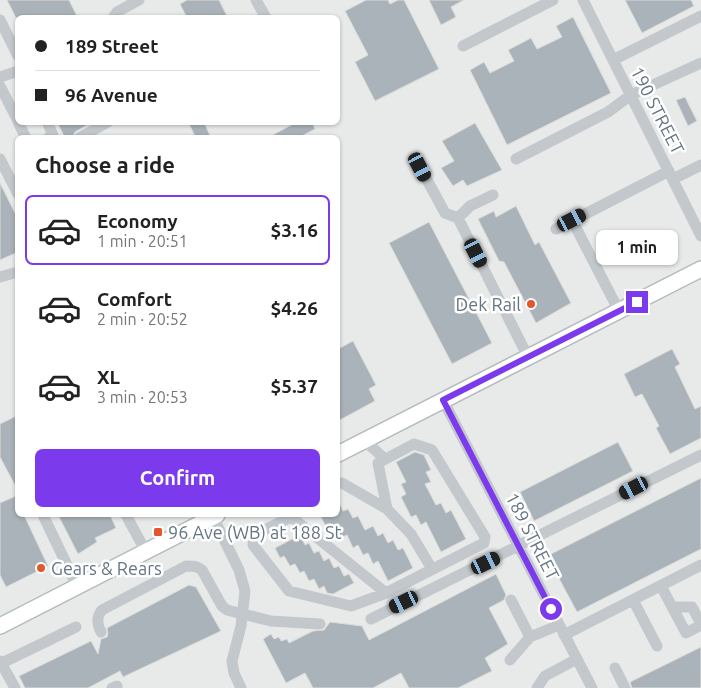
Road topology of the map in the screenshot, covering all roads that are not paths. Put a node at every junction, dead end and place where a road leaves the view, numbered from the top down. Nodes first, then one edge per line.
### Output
1 (139, 0) edge
2 (256, 0) edge
3 (553, 0) edge
4 (583, 0) edge
5 (115, 15) edge
6 (264, 15) edge
7 (701, 16) edge
8 (0, 20) edge
9 (463, 46) dead end
10 (15, 50) edge
11 (613, 60) junction
12 (701, 63) edge
13 (15, 72) edge
14 (0, 77) edge
15 (0, 86) edge
16 (631, 96) junction
17 (15, 116) edge
18 (103, 125) edge
19 (84, 135) edge
20 (0, 159) edge
21 (516, 159) dead end
22 (701, 165) edge
23 (420, 167) dead end
24 (671, 175) junction
25 (15, 188) edge
26 (493, 195) dead end
27 (458, 218) junction
28 (572, 220) junction
29 (556, 229) dead end
30 (701, 236) edge
31 (701, 269) edge
32 (15, 273) edge
33 (0, 277) edge
34 (619, 311) junction
35 (528, 358) junction
36 (443, 400) junction
37 (365, 441) junction
38 (340, 453) edge
39 (701, 455) edge
40 (385, 460) junction
41 (342, 483) dead end
42 (387, 509) junction
43 (44, 517) edge
44 (127, 517) edge
45 (212, 517) edge
46 (214, 517) edge
47 (288, 517) edge
48 (291, 517) edge
49 (518, 547) junction
50 (146, 552) junction
51 (701, 565) edge
52 (432, 569) junction
53 (77, 586) junction
54 (660, 586) junction
55 (386, 593) junction
56 (511, 600) dead end
57 (633, 600) junction
58 (672, 607) junction
59 (243, 614) junction
60 (371, 618) dead end
61 (320, 624) dead end
62 (701, 624) edge
63 (0, 626) edge
64 (76, 627) dead end
65 (562, 630) junction
66 (100, 632) dead end
67 (530, 637) junction
68 (657, 646) dead end
69 (577, 659) junction
70 (510, 660) dead end
71 (1, 662) edge
72 (615, 668) dead end
73 (15, 688) edge
74 (241, 688) edge
75 (537, 688) edge
76 (592, 688) edge
77 (625, 688) edge

1 - 5 street
2 - 6 street
3 - 9 street
4 - 11 street, 190 STREET
7 - 11 street
8 - 10 street
11 - 16 street, 190 STREET
12 - 16 street
13 - 14 street
15 - 17 street
16 - 21 street
16 - 24 street, 190 STREET
18 - 19 street
20 - 25 street
22 - 24 street
23 - 27 street
24 - 28 street
24 - 30 street, 190 STREET
26 - 27 street
27 - 35 street
28 - 29 street
28 - 34 street
31 - 34 main road
32 - 33 street
34 - 35 main road
35 - 36 main road
36 - 37 main road
36 - 49 street, 189 STREET
37 - 38 main road
37 - 40 street
39 - 49 street
40 - 42 street
40 - 52 street
41 - 42 street
42 - 52 street
43 - 53 street
44 - 50 street
45 - 50 main road
46 - 59 street
47 - 55 street
48 - 55 street
49 - 60 street
49 - 65 street, 189 STREET
50 - 53 main road
51 - 54 street
52 - 55 street
53 - 63 main road
54 - 57 street
54 - 58 street
56 - 67 street
57 - 65 street
57 - 68 street
58 - 62 street
58 - 62 street
59 - 61 street
59 - 66 street
59 - 74 street
64 - 71 street
65 - 67 street
65 - 69 street, 189 STREET
67 - 70 street
69 - 75 street
69 - 76 street, 189 STREET
71 - 73 street
72 - 77 street

